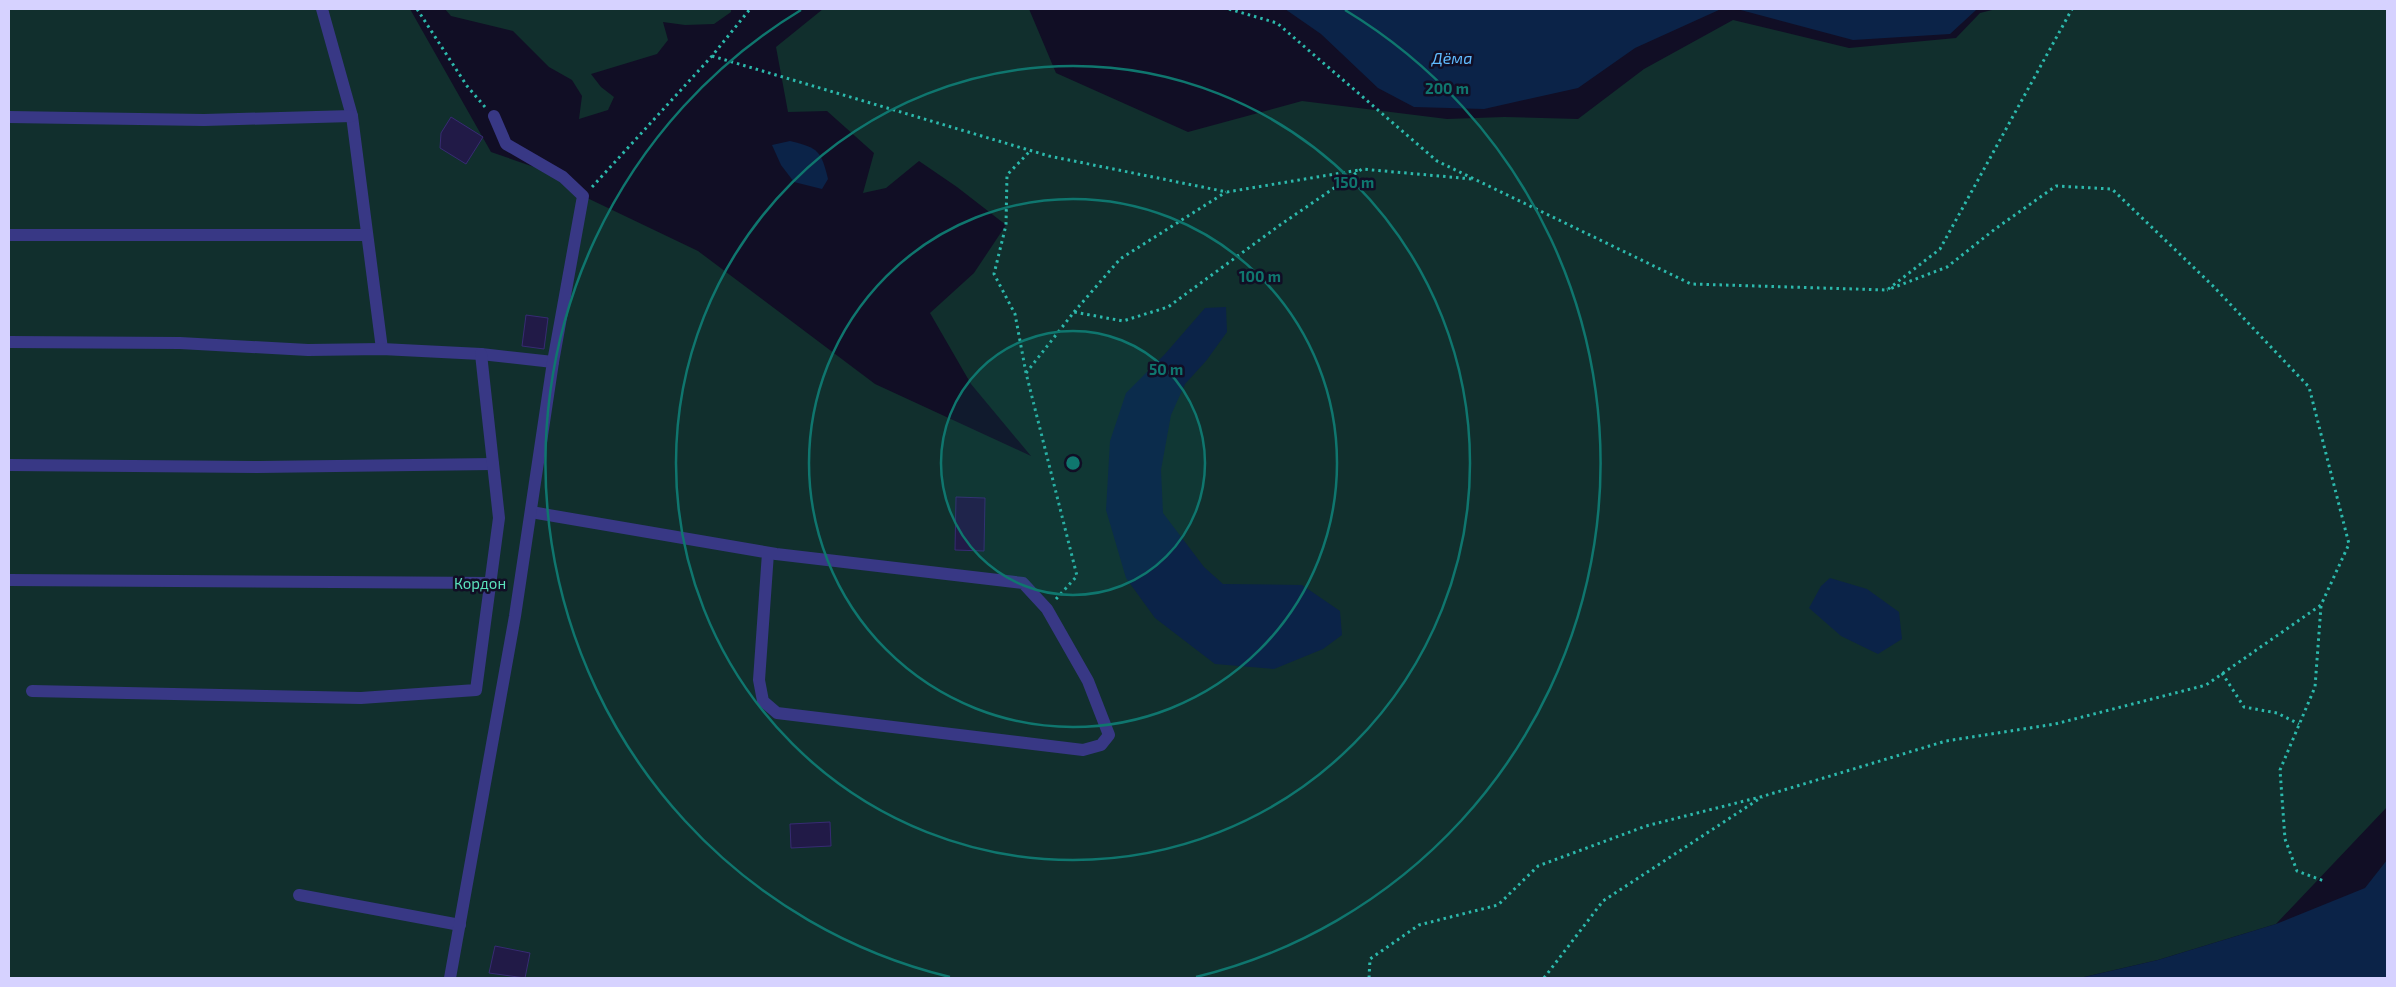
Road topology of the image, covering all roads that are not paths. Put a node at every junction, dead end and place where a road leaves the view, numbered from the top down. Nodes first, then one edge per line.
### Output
1 (322, 9) edge
2 (352, 116) junction
3 (494, 116) road end
4 (9, 117) edge
5 (9, 235) edge
6 (367, 235) junction
7 (9, 342) edge
8 (382, 349) junction
9 (481, 354) junction
10 (553, 362) junction
11 (493, 464) junction
12 (9, 466) edge
13 (531, 512) junction
14 (768, 553) junction
15 (9, 580) edge
16 (492, 583) junction
17 (32, 691) dead end
18 (299, 894) dead end
19 (460, 925) junction
20 (450, 978) edge

1 - 2 street
2 - 4 street
2 - 6 street
3 - 10 street
5 - 6 street
6 - 8 street
7 - 8 street
8 - 9 street
9 - 10 street
9 - 11 street
10 - 13 street
11 - 12 street
11 - 16 street
13 - 14 street
13 - 19 street
14 - 14 street
15 - 16 street
16 - 17 street
18 - 19 street
19 - 20 street

